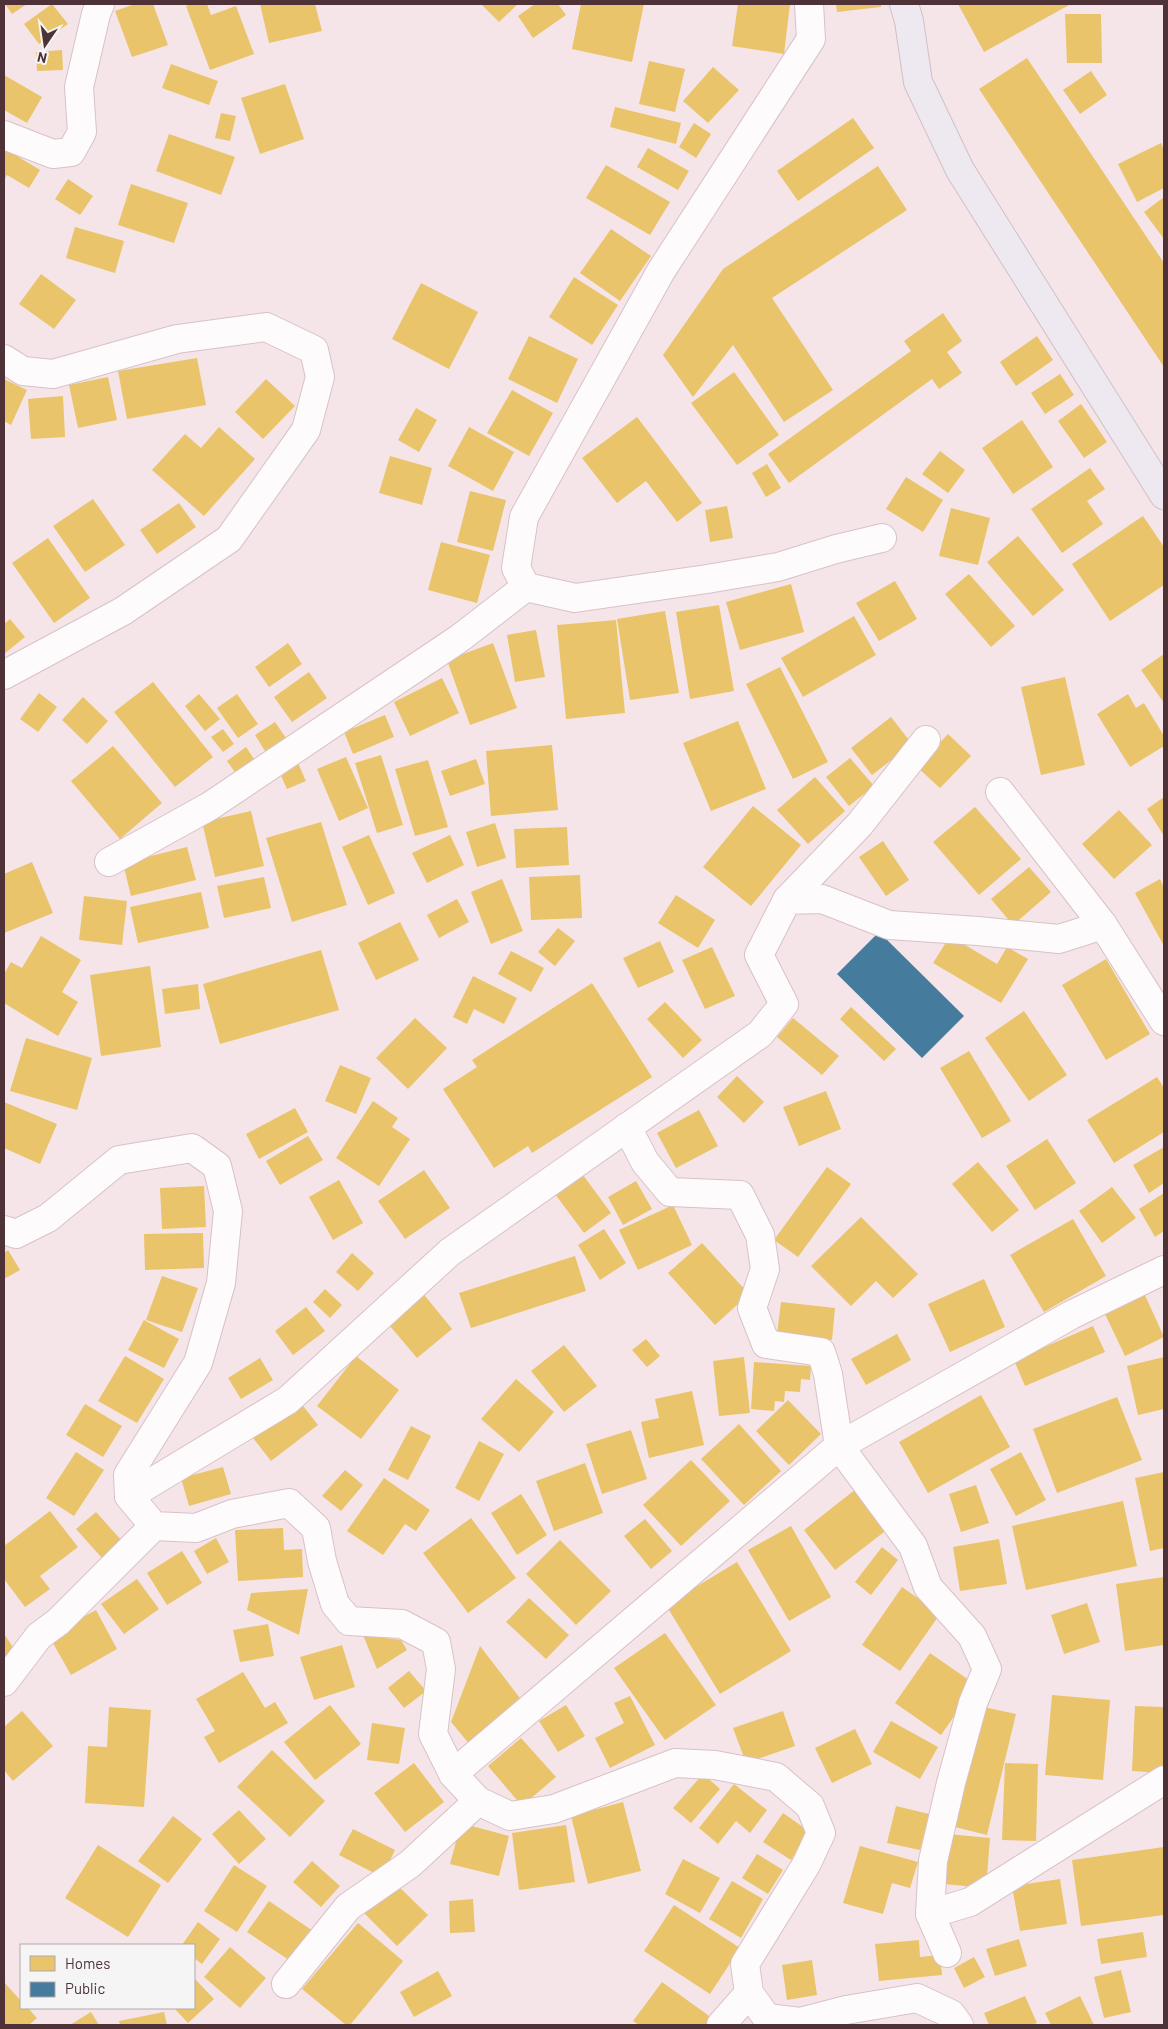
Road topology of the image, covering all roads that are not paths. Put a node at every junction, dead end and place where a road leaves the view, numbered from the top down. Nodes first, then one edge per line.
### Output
1 (100, 4) edge
2 (809, 4) edge
3 (904, 4) edge
4 (4, 135) edge
5 (4, 360) edge
6 (1164, 495) edge
7 (882, 538) dead end
8 (526, 587) junction
9 (4, 675) edge
10 (926, 740) dead end
11 (1000, 792) dead end
12 (109, 862) dead end
13 (787, 900) junction
14 (1103, 925) junction
15 (1164, 1021) edge
16 (627, 1127) junction
17 (4, 1230) edge
18 (1164, 1270) edge
19 (839, 1446) junction
20 (129, 1496) junction
21 (154, 1526) junction
22 (4, 1682) edge
23 (453, 1774) junction
24 (1164, 1780) edge
25 (478, 1801) junction
26 (930, 1914) junction
27 (947, 1953) dead end
28 (286, 1984) dead end
29 (750, 1993) junction
30 (721, 2025) edge
31 (959, 2025) edge

1 - 4 street
2 - 8 street
3 - 6 main road
5 - 9 street
7 - 8 street
8 - 12 street
10 - 13 street
11 - 14 street
13 - 14 street
13 - 16 street
14 - 15 street
16 - 19 street
16 - 20 street
17 - 20 street
18 - 19 street
19 - 23 street
19 - 26 street
20 - 21 street
21 - 22 street
21 - 23 street
23 - 25 street
24 - 26 street
25 - 28 street
25 - 29 street
26 - 27 street
29 - 30 street
29 - 31 street

